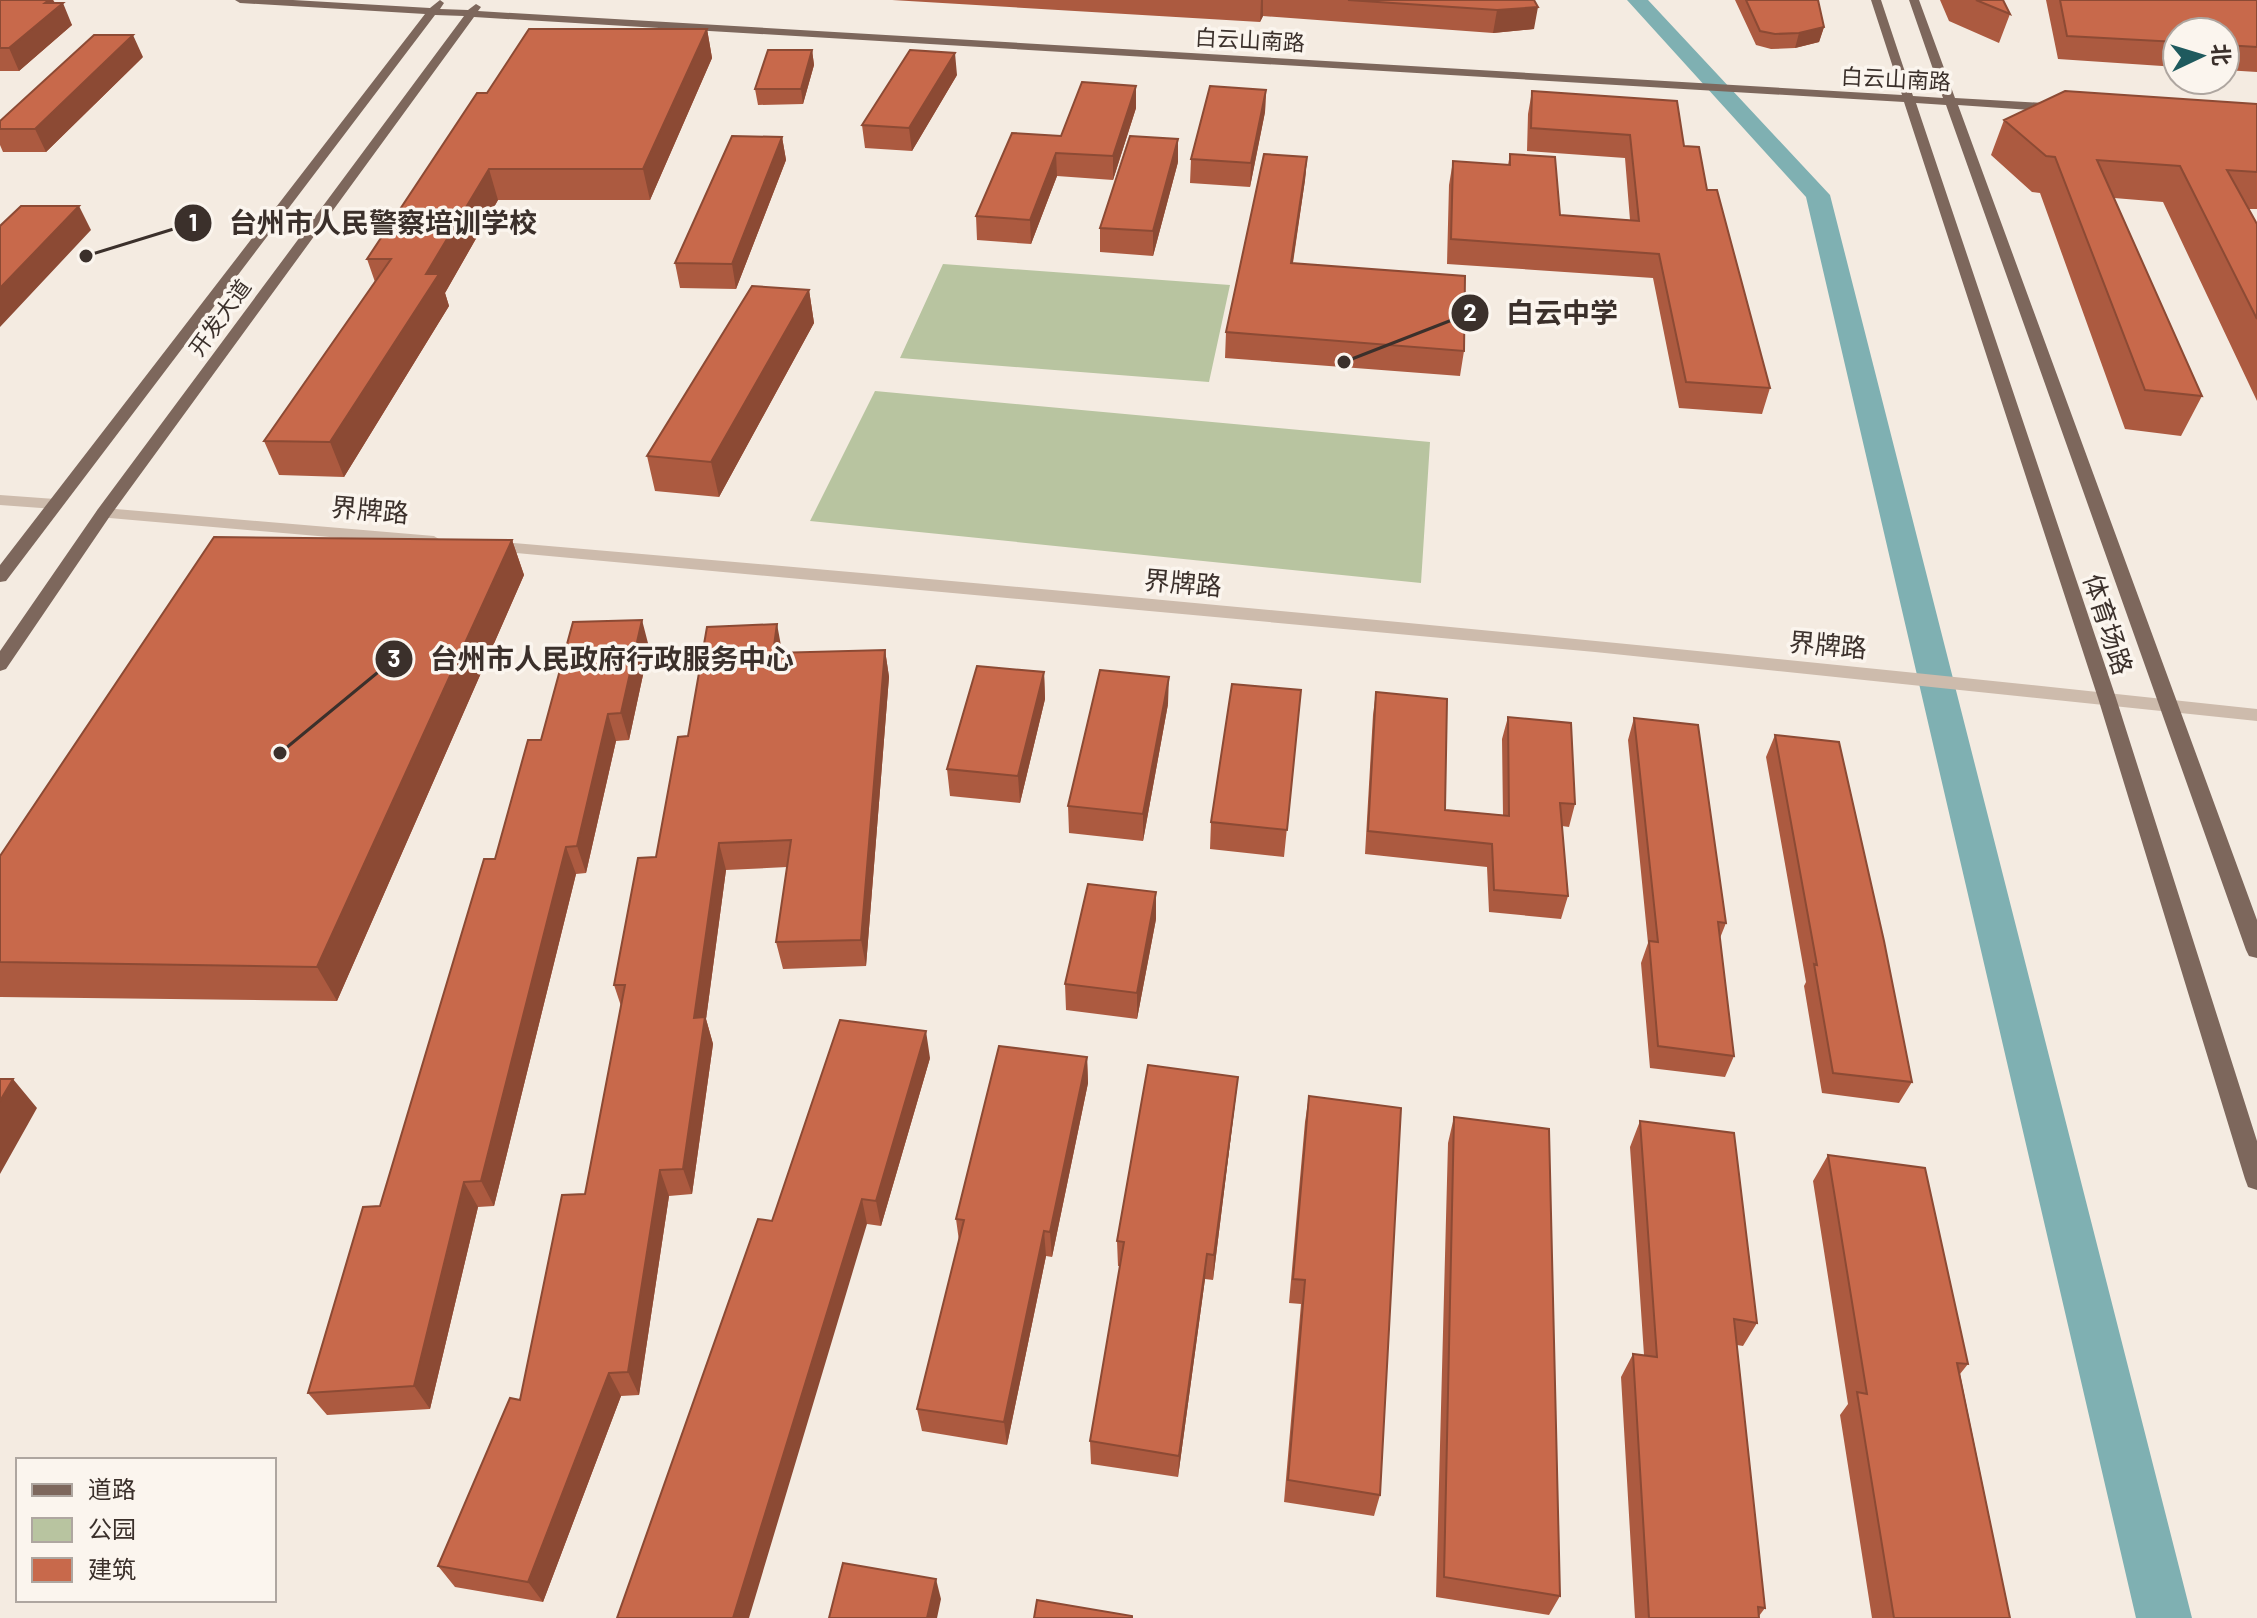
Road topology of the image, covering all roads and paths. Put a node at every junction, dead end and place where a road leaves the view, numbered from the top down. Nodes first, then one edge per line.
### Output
1 (240, 0) edge
2 (1876, 0) edge
3 (1914, 0) edge
4 (435, 3) edge
5 (477, 5) edge
6 (1907, 93) junction
7 (1948, 95) junction
8 (2071, 102) edge
9 (0, 500) edge
10 (55, 504) junction
11 (104, 513) junction
12 (448, 542) edge
13 (479, 545) edge
14 (0, 577) edge
15 (0, 665) edge
16 (2107, 698) junction
17 (2170, 705) junction
18 (2257, 715) edge
19 (2257, 950) edge
20 (2257, 1179) edge

1 - 4 main road, 白云山南路
2 - 6 main road, 体育场路
3 - 7 main road, 体育场路
4 - 5 main road, 白云山南路
4 - 10 main road, 开发大道
5 - 6 main road, 白云山南路
5 - 6 main road, 白云山南路
5 - 11 main road, 开发大道
6 - 7 main road, 白云山南路
6 - 16 main road, 体育场路
7 - 8 main road, 白云山南路
7 - 17 main road, 体育场路
9 - 10 street
10 - 14 main road, 开发大道
11 - 12 street, 界牌路
11 - 15 main road, 开发大道
13 - 16 street, 界牌路
16 - 17 street, 界牌路
16 - 20 main road, 体育场路
17 - 18 street, 界牌路
17 - 19 main road, 体育场路

